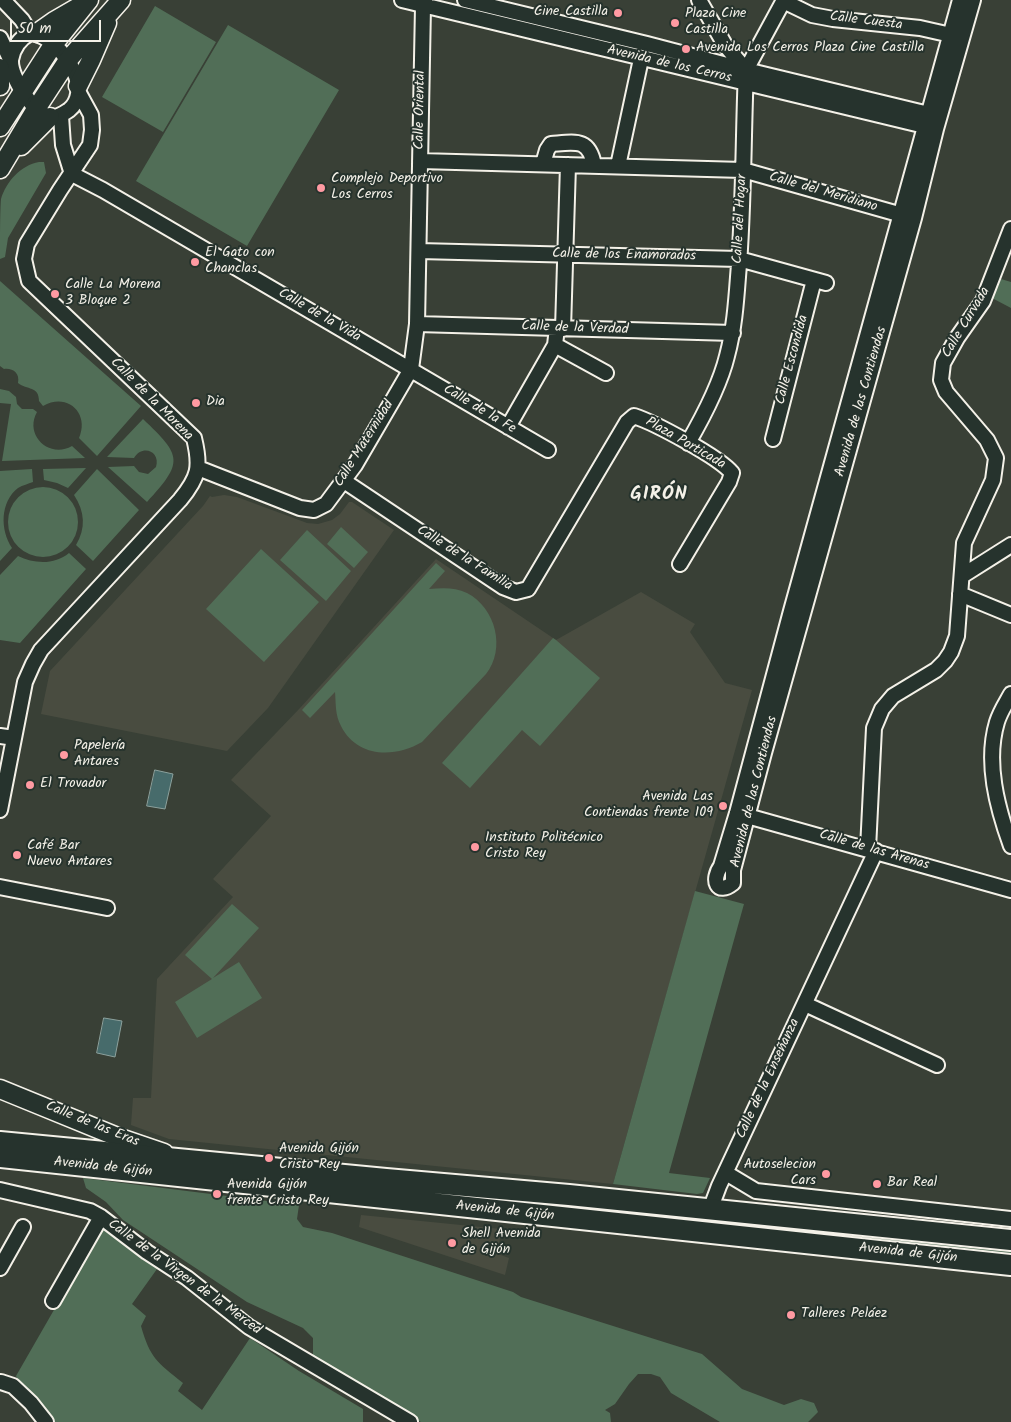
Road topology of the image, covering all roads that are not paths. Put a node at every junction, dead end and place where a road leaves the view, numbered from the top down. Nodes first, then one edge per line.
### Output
1 (3, 0) edge
2 (402, 0) edge
3 (465, 0) edge
4 (700, 0) edge
5 (783, 0) edge
6 (960, 0) edge
7 (973, 0) edge
8 (88, 1) edge
9 (424, 3) edge
10 (117, 4) edge
11 (33, 33) junction
12 (950, 35) junction
13 (0, 38) edge
14 (54, 45) junction
15 (725, 45) junction
16 (755, 54) junction
17 (641, 58) junction
18 (68, 60) junction
19 (714, 62) junction
20 (6, 65) edge
21 (765, 75) junction
22 (745, 76) junction
23 (0, 86) edge
24 (78, 90) junction
25 (22, 91) junction
26 (49, 114) junction
27 (932, 121) junction
28 (0, 127) edge
29 (65, 151) junction
30 (420, 161) junction
31 (4, 164) edge
32 (543, 164) junction
33 (568, 165) junction
34 (594, 166) junction
35 (618, 166) junction
36 (743, 170) junction
37 (72, 174) junction
38 (60, 190) junction
39 (902, 215) junction
40 (1011, 229) edge
41 (419, 251) junction
42 (566, 255) junction
43 (739, 259) junction
44 (820, 281) joint
45 (417, 324) junction
46 (560, 329) junction
47 (733, 333) junction
48 (555, 345) junction
49 (411, 369) junction
50 (606, 373) dead end
51 (508, 427) junction
52 (773, 439) dead end
53 (688, 443) junction
54 (548, 450) dead end
55 (198, 468) junction
56 (595, 478) joint
57 (344, 481) junction
58 (1011, 545) edge
59 (680, 564) dead end
60 (962, 576) junction
61 (960, 594) junction
62 (1011, 615) edge
63 (1011, 694) edge
64 (0, 736) edge
65 (14, 738) junction
66 (0, 810) edge
67 (743, 815) junction
68 (1011, 846) edge
69 (872, 850) junction
70 (0, 887) edge
71 (1011, 890) edge
72 (107, 908) dead end
73 (805, 1004) junction
74 (937, 1065) dead end
75 (0, 1089) edge
76 (0, 1142) edge
77 (0, 1157) edge
78 (184, 1160) junction
79 (726, 1173) junction
80 (0, 1190) edge
81 (710, 1210) junction
82 (101, 1217) junction
83 (566, 1218) junction
84 (1011, 1219) edge
85 (23, 1227) dead end
86 (1011, 1240) edge
87 (854, 1248) junction
88 (1011, 1265) edge
89 (0, 1268) edge
90 (53, 1302) dead end
91 (1, 1382) edge
92 (46, 1422) edge
93 (410, 1422) edge

1 - 11 street
2 - 9 street, Avenida de los Cerros
3 - 19 street, Avenida de los Cerros
4 - 15 street
5 - 12 street, Calle Cuesta
5 - 16 street
6 - 12 street, Avenida de las Contiendas
7 - 27 street, Avenida de las Contiendas
8 - 11 main road
8 - 14 main road
9 - 17 street, Avenida de los Cerros
9 - 30 street, Calle Oriental
10 - 18 main road
10 - 24 main road
11 - 14 street
11 - 20 street
12 - 27 street, Avenida de las Contiendas
13 - 20 street
14 - 18 street
14 - 25 main road
15 - 16 street
15 - 19 street, Avenida de los Cerros
15 - 22 street
16 - 21 street
16 - 22 street
17 - 22 street, Avenida de los Cerros
17 - 35 street
18 - 24 street, Calle de la Morena
18 - 26 main road
19 - 22 street, Avenida de los Cerros
20 - 23 main road
20 - 25 street
21 - 22 street, Avenida de los Cerros
21 - 27 street, Avenida de los Cerros
22 - 27 street, Avenida de los Cerros
22 - 36 street, Calle del Hogar
24 - 26 street
24 - 37 street, Calle de la Morena
25 - 26 street
25 - 28 main road
26 - 29 street, Calle de la Morena
26 - 31 main road
27 - 39 street, Avenida de las Contiendas
27 - 67 street, Avenida de las Contiendas
29 - 37 street, Calle de la Morena
29 - 38 street, Calle de la Morena
30 - 32 street, Calle del Meridiano
30 - 41 street, Calle Oriental
32 - 33 street, Calle del Meridiano
32 - 34 street
33 - 34 street, Calle del Meridiano
33 - 42 street
34 - 35 street, Calle del Meridiano
35 - 36 street, Calle del Meridiano
36 - 39 street, Calle del Meridiano
36 - 43 street, Calle del Hogar
37 - 38 street, Calle de la Morena
37 - 49 street, Calle de la Vida
38 - 55 street, Calle de la Morena
39 - 67 street, Avenida de las Contiendas
40 - 60 street, Calle Curvada
41 - 42 street, Calle de los Enamorados
41 - 45 street, Calle Oriental
42 - 43 street, Calle de los Enamorados
42 - 46 street
43 - 44 street, Calle de los Enamorados
43 - 47 street, Calle del Hogar
44 - 52 street, Calle Escondida
45 - 46 street, Calle de la Verdad
45 - 49 street, Calle Oriental
46 - 47 street, Calle de la Verdad
46 - 48 street
47 - 53 street, Calle del Hogar
48 - 50 street
48 - 51 street
49 - 51 street, Calle de la Fe
49 - 57 street, Calle Maternidad
51 - 54 street, Calle de la Fe
53 - 56 street, Plaza Porticada
53 - 59 street, Plaza Porticada
55 - 57 street, Calle Maternidad
55 - 65 street
56 - 57 street, Calle de la Familia
58 - 60 street
60 - 61 street, Calle de la Enseñanza
61 - 62 street
61 - 69 street, Calle de la Enseñanza
63 - 68 street
64 - 65 street
65 - 66 street
67 - 69 street, Calle de las Arenas
69 - 71 street, Calle de las Arenas
69 - 73 street, Calle de la Enseñanza
70 - 72 street
73 - 74 street, Calle de la Enseñanza
73 - 79 street, Calle de la Enseñanza
75 - 78 main road, Calle de las Eras
76 - 78 highway, Avenida de Gijón
77 - 83 highway, Avenida de Gijón
78 - 81 highway, Avenida de Gijón
79 - 81 street, Calle de la Enseñanza
79 - 84 street
80 - 82 street, Calle de la Virgen de la Merced
81 - 83 highway
81 - 86 highway, Avenida de Gijón
81 - 87 highway
82 - 90 street
82 - 93 street, Calle de la Virgen de la Merced
83 - 87 highway, Avenida de Gijón
85 - 89 street
87 - 88 highway, Avenida de Gijón
91 - 92 street

